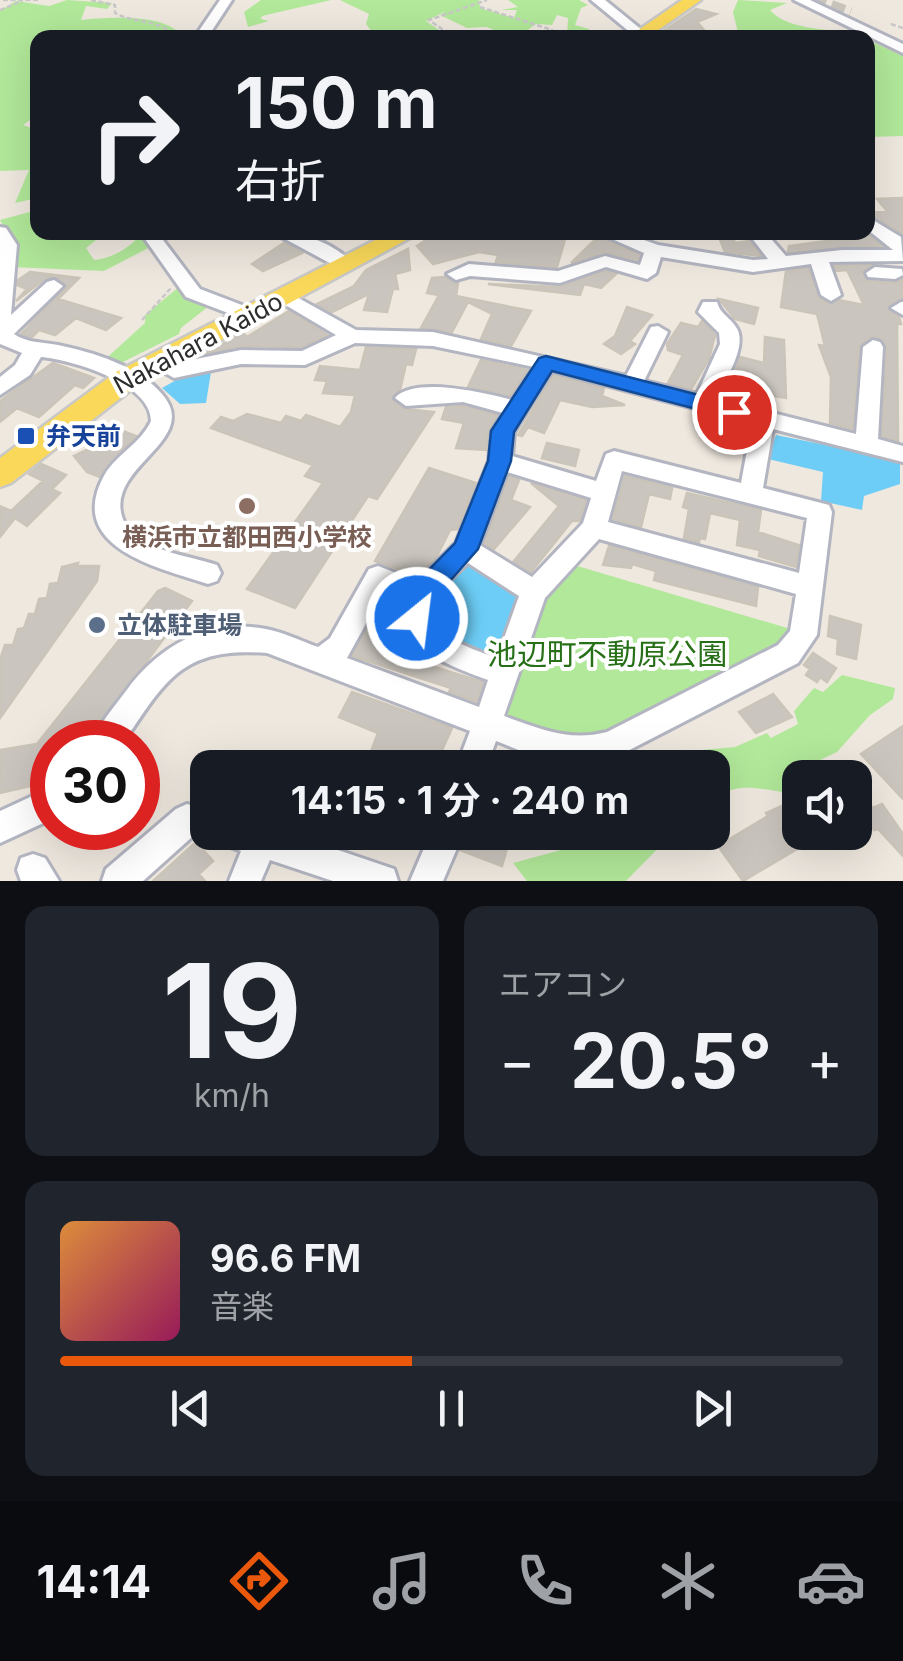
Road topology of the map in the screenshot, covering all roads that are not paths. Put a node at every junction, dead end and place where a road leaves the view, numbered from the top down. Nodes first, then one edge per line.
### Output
1 (226, 0) edge
2 (596, 0) edge
3 (680, 0) edge
4 (693, 0) edge
5 (800, 0) edge
6 (821, 6) edge
7 (205, 30) edge
8 (635, 30) edge
9 (645, 30) edge
10 (646, 30) edge
11 (903, 38) edge
12 (875, 227) edge
13 (0, 232) edge
14 (154, 240) edge
15 (302, 240) edge
16 (392, 240) edge
17 (626, 240) edge
18 (761, 240) edge
19 (654, 250) junction
20 (818, 258) junction
21 (782, 263) junction
22 (345, 264) junction
23 (889, 264) edge
24 (456, 274) dead end
25 (54, 286) dead end
26 (831, 295) dead end
27 (284, 296) junction
28 (710, 306) dead end
29 (248, 314) junction
30 (0, 329) edge
31 (658, 332) dead end
32 (352, 336) junction
33 (34, 348) junction
34 (873, 348) dead end
35 (156, 362) junction
36 (546, 363) junction
37 (126, 379) junction
38 (632, 384) junction
39 (0, 388) edge
40 (406, 398) dead end
41 (704, 403) junction
42 (518, 409) junction
43 (764, 420) junction
44 (866, 444) junction
45 (903, 454) edge
46 (500, 461) junction
47 (0, 475) edge
48 (604, 494) junction
49 (750, 495) junction
50 (594, 528) junction
51 (466, 549) junction
52 (208, 572) dead end
53 (810, 587) junction
54 (534, 592) junction
55 (422, 594) junction
56 (320, 660) junction
57 (506, 674) junction
58 (122, 720) edge
59 (488, 721) junction
60 (478, 750) edge
61 (30, 813) edge
62 (190, 821) edge
63 (0, 827) edge
64 (246, 850) edge
65 (286, 850) edge
66 (440, 850) edge
67 (118, 881) edge
68 (245, 881) edge
69 (382, 881) edge
70 (426, 881) edge

1 - 7 street
2 - 8 street
3 - 9 main road
4 - 10 main road
5 - 6 street
6 - 11 street
6 - 11 street
12 - 23 street
13 - 30 street
14 - 29 street
15 - 22 street
16 - 22 main road, Nakahara Kaido
17 - 19 street
18 - 21 street
19 - 21 street
19 - 24 street
20 - 21 street
20 - 23 street
20 - 26 street
22 - 27 main road, Nakahara Kaido
25 - 30 street
27 - 29 main road, Nakahara Kaido
27 - 32 street
28 - 41 street
29 - 35 main road, Nakahara Kaido
30 - 33 street
31 - 38 street
32 - 35 street
32 - 36 street
33 - 37 street
33 - 39 street
34 - 44 street
35 - 37 main road, Nakahara Kaido
36 - 38 street
36 - 42 street
37 - 47 main road, Nakahara Kaido
37 - 52 street
38 - 41 street
40 - 42 street
41 - 43 street
42 - 46 street
43 - 44 street
43 - 49 street
44 - 45 street
46 - 48 street
46 - 51 street
48 - 49 street
48 - 50 street
49 - 53 street
50 - 53 street
50 - 54 street
51 - 54 street
51 - 55 street
53 - 59 street
54 - 57 street
55 - 56 street
55 - 57 street
56 - 58 street
56 - 59 street
57 - 59 street
59 - 60 street
61 - 63 street
62 - 67 street
64 - 68 street
65 - 69 street
66 - 70 street

